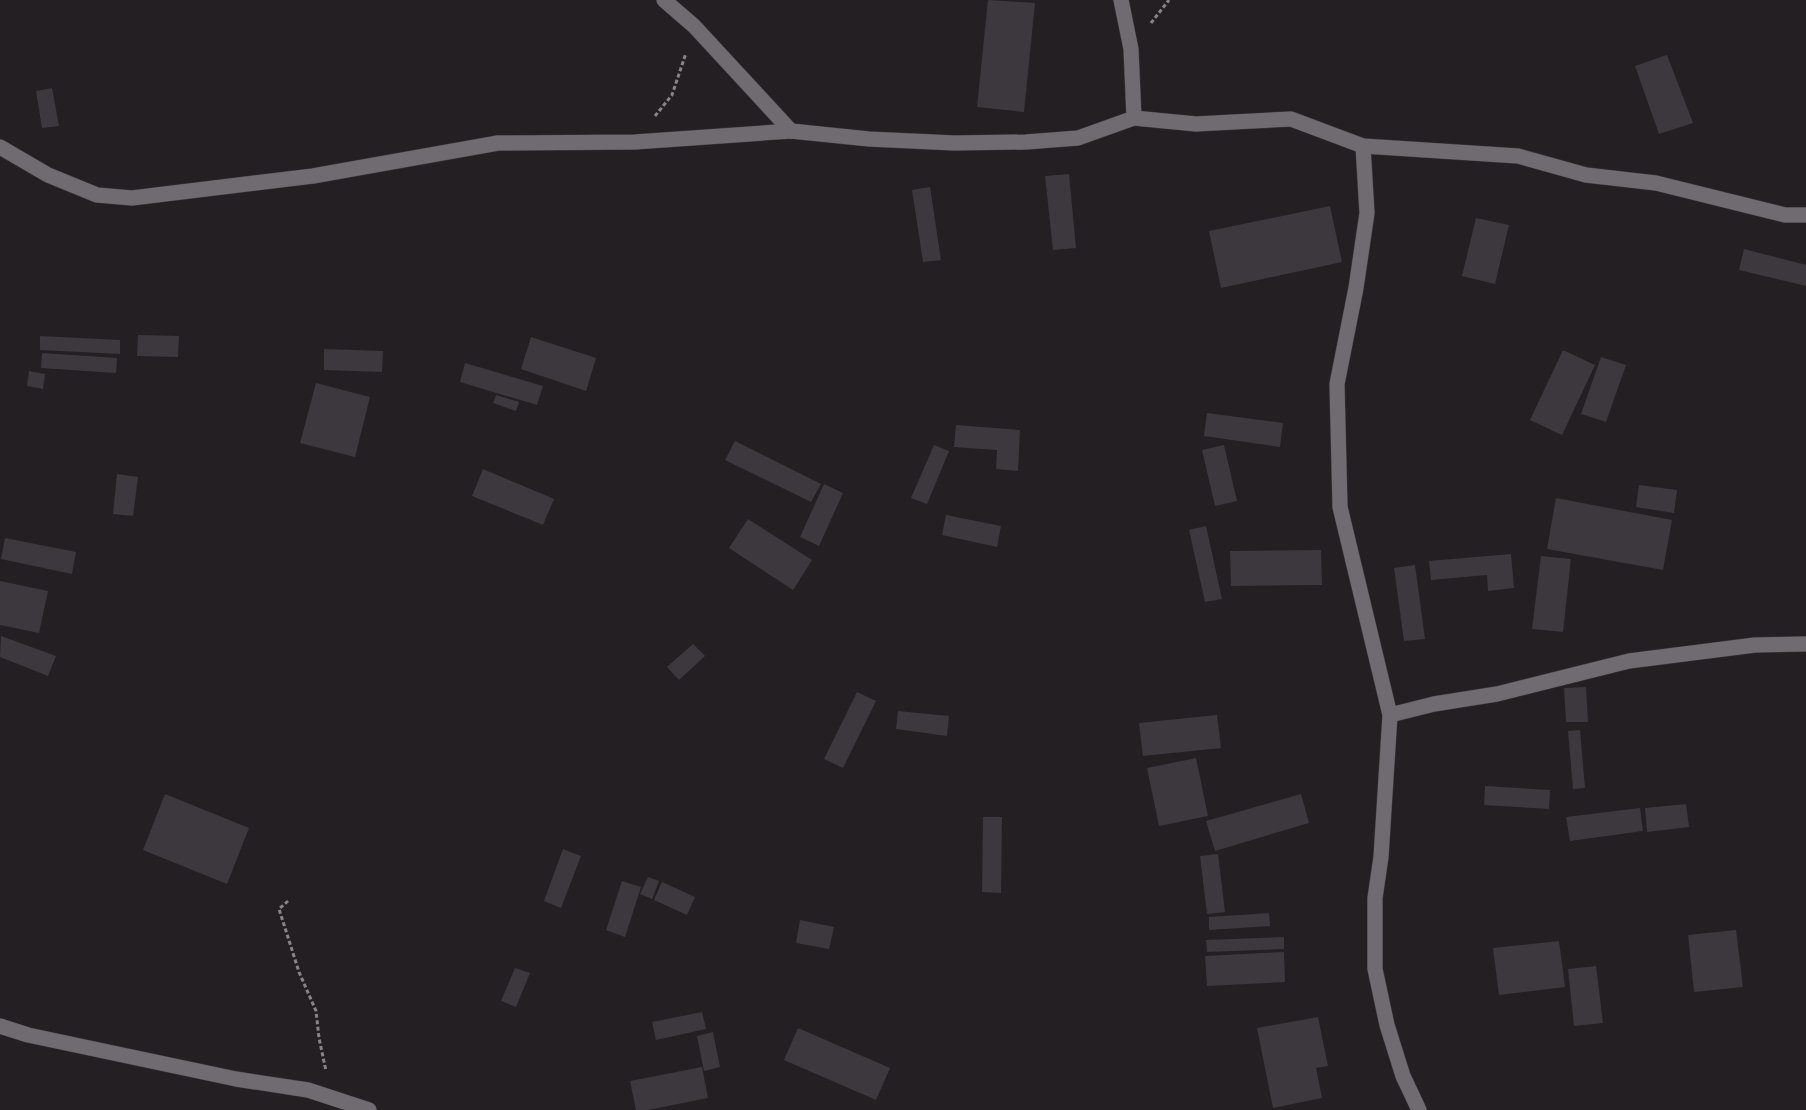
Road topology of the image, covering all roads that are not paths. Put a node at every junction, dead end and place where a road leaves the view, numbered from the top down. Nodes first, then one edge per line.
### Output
1 (664, 0) edge
2 (1121, 0) edge
3 (1134, 118) junction
4 (791, 131) junction
5 (1363, 146) junction
6 (0, 147) edge
7 (1806, 215) edge
8 (1806, 644) edge
9 (1390, 715) junction
10 (0, 1026) edge
11 (369, 1110) edge
12 (1419, 1110) edge

1 - 4 street
2 - 3 street
3 - 4 street
3 - 5 street
4 - 6 street
5 - 7 street
5 - 9 street
8 - 9 street
9 - 12 street
10 - 11 street

